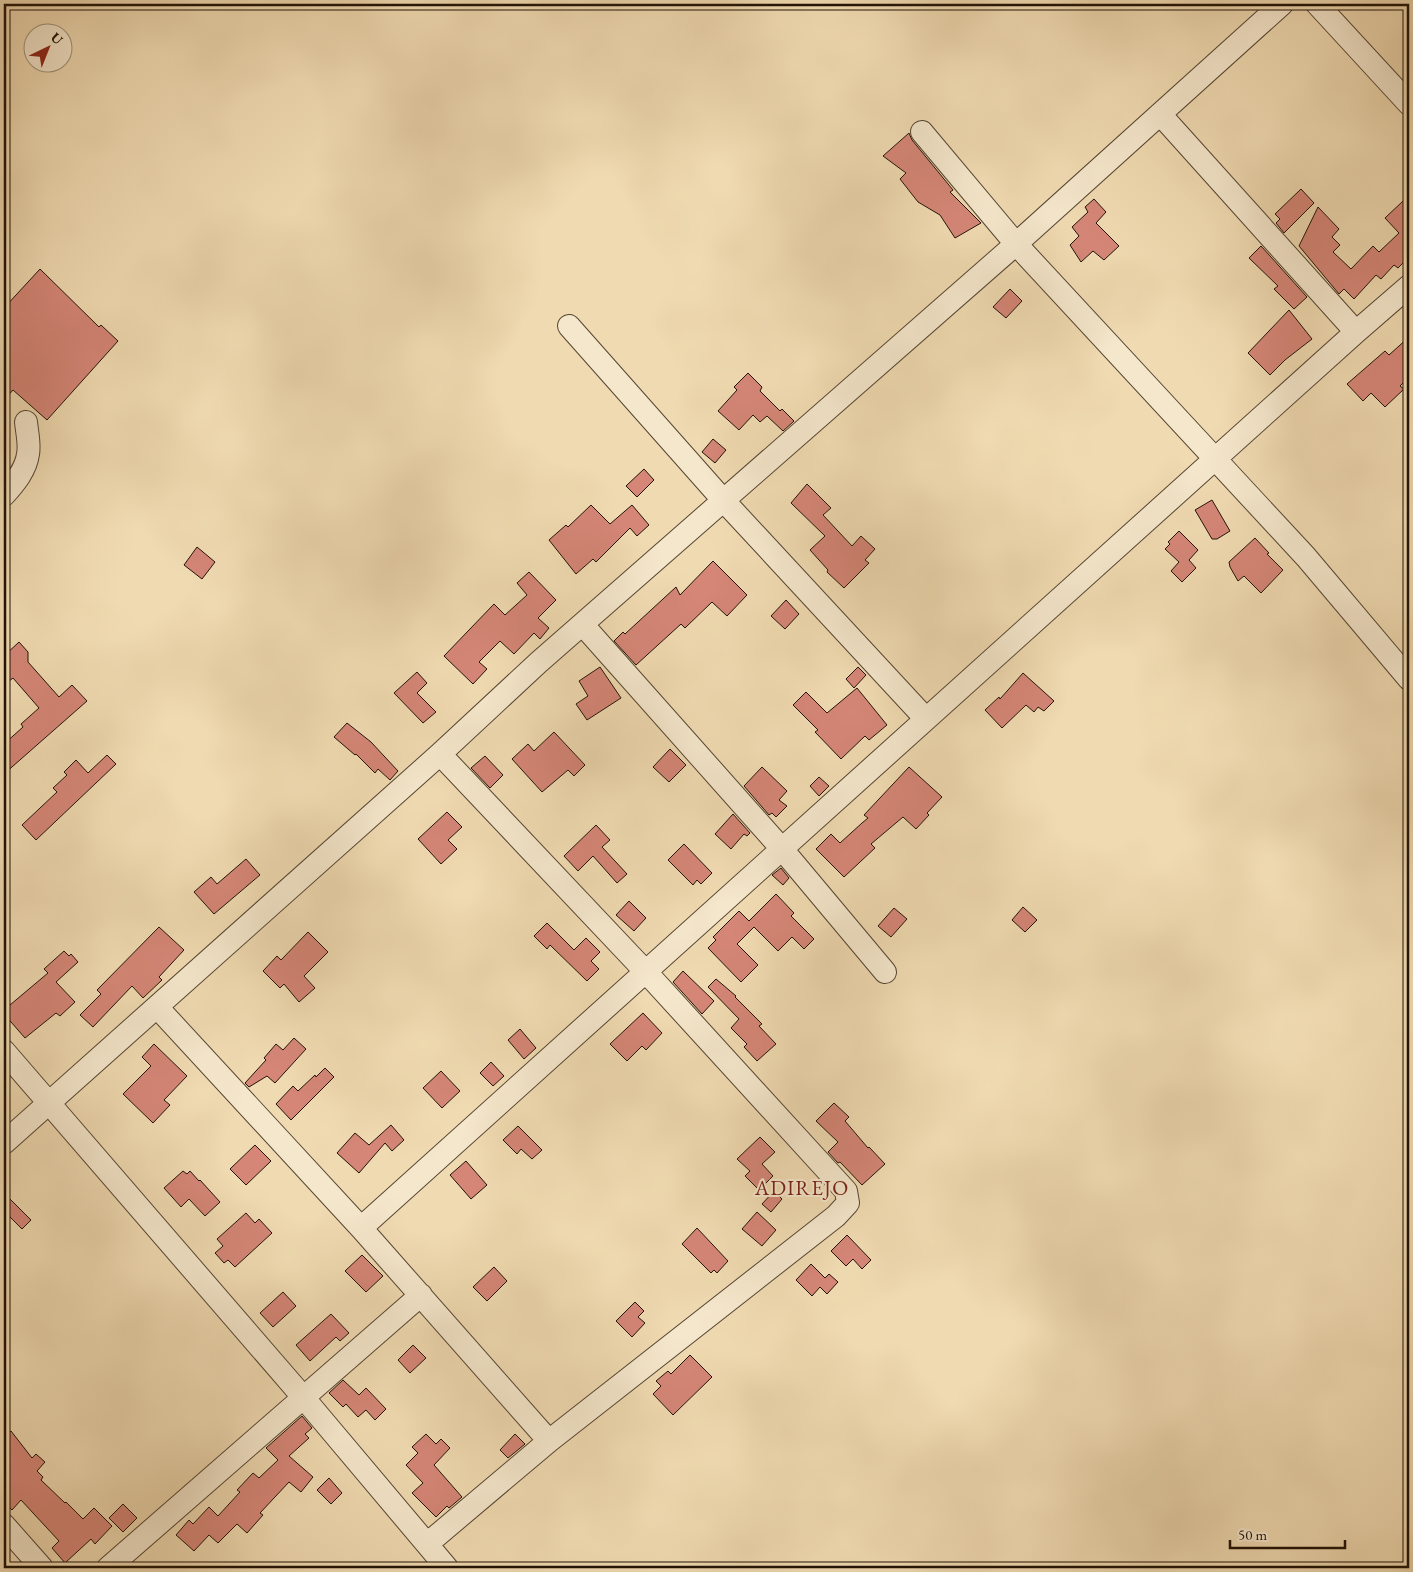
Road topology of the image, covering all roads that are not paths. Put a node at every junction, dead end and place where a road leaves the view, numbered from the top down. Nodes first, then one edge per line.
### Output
1 (1282, 4) edge
2 (1316, 4) edge
3 (1409, 104) edge
4 (1160, 114) junction
5 (922, 132) dead end
6 (1016, 244) junction
7 (1409, 286) edge
8 (569, 326) dead end
9 (1356, 332) junction
10 (26, 422) dead end
11 (1216, 459) junction
12 (4, 495) edge
13 (724, 501) junction
14 (582, 624) junction
15 (1409, 679) edge
16 (926, 719) junction
17 (440, 754) junction
18 (782, 849) junction
19 (646, 972) junction
20 (885, 972) dead end
21 (157, 1008) junction
22 (4, 1051) edge
23 (49, 1103) junction
24 (4, 1143) edge
25 (361, 1228) junction
26 (421, 1295) junction
27 (303, 1397) junction
28 (549, 1441) junction
29 (4, 1524) edge
30 (427, 1544) junction
31 (42, 1568) edge
32 (108, 1568) edge
33 (447, 1568) edge

1 - 4 street
2 - 3 street
4 - 6 street
4 - 9 street
5 - 6 street
6 - 11 street
6 - 13 street
7 - 9 street
8 - 13 street
9 - 11 street
10 - 12 street
11 - 15 street
11 - 16 street
13 - 14 street
13 - 16 street
14 - 17 street
14 - 18 street
16 - 18 street
17 - 19 street
17 - 21 street
18 - 19 street
18 - 20 street
19 - 25 street
19 - 28 street
21 - 23 street
21 - 25 street
22 - 23 street
23 - 24 street
23 - 27 street
25 - 26 street
26 - 27 street
26 - 28 street
27 - 30 street
27 - 32 street
28 - 30 street
29 - 31 street
30 - 33 street

